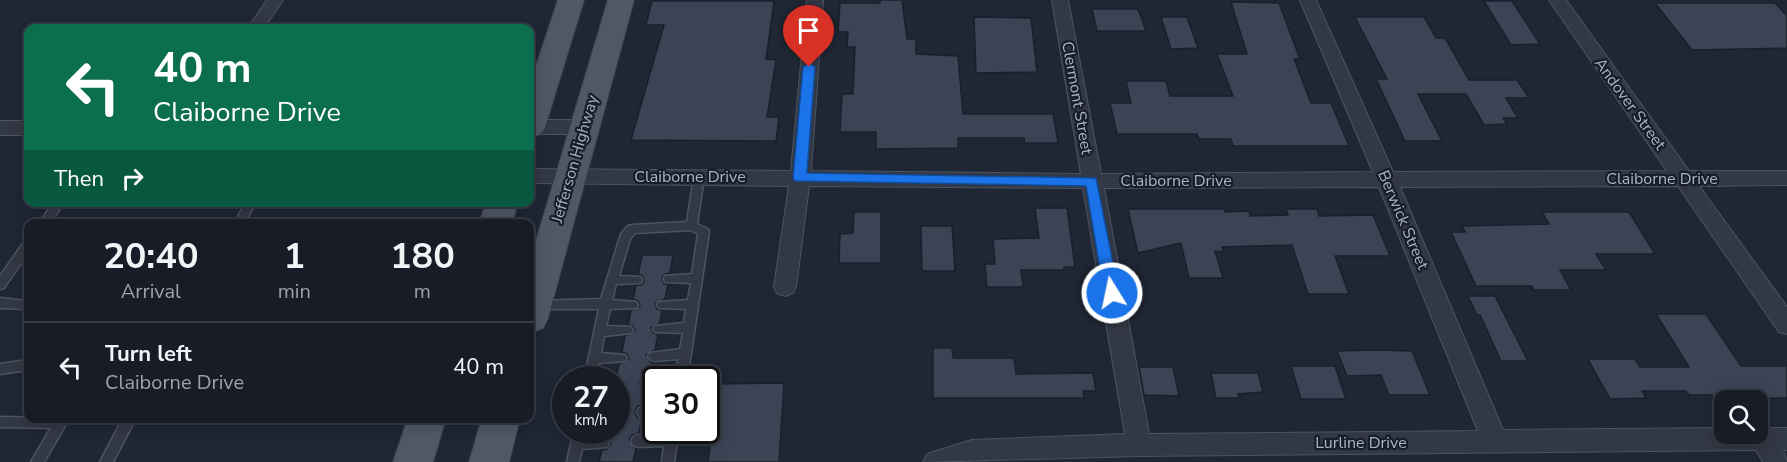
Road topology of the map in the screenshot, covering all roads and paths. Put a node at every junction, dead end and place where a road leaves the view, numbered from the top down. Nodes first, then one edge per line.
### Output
1 (275, 0) edge
2 (571, 0) edge
3 (621, 0) edge
4 (815, 0) edge
5 (1060, 0) edge
6 (1308, 0) edge
7 (1557, 0) edge
8 (259, 24) edge
9 (534, 115) edge
10 (534, 127) edge
11 (584, 127) junction
12 (0, 128) edge
13 (24, 128) edge
14 (534, 176) edge
15 (570, 176) junction
16 (699, 177) junction
17 (800, 178) junction
18 (1683, 178) junction
19 (1787, 178) edge
20 (1092, 181) junction
21 (1387, 181) junction
22 (692, 226) junction
23 (24, 251) edge
24 (697, 278) junction
25 (669, 279) dead end
26 (612, 280) junction
27 (637, 280) dead end
28 (0, 285) edge
29 (785, 287) dead end
30 (534, 299) edge
31 (0, 303) edge
32 (605, 304) junction
33 (693, 304) junction
34 (24, 305) edge
35 (632, 305) dead end
36 (663, 305) dead end
37 (534, 309) edge
38 (1787, 325) edge
39 (689, 328) junction
40 (659, 329) dead end
41 (627, 330) dead end
42 (599, 331) junction
43 (685, 354) junction
44 (654, 356) dead end
45 (594, 358) junction
46 (621, 358) dead end
47 (24, 366) edge
48 (593, 366) edge
49 (683, 366) edge
50 (0, 369) edge
51 (0, 422) edge
52 (24, 422) edge
53 (58, 423) edge
54 (127, 423) edge
55 (425, 423) edge
56 (1768, 439) edge
57 (1787, 439) edge
58 (642, 440) edge
59 (1714, 440) edge
60 (637, 441) dead end
61 (1495, 442) junction
62 (577, 444) edge
63 (671, 444) edge
64 (1765, 444) edge
65 (1139, 445) junction
66 (37, 462) edge
67 (106, 462) edge
68 (412, 462) edge
69 (573, 462) edge
70 (668, 462) edge
71 (936, 462) edge
72 (1777, 462) edge

1 - 8 street
2 - 9 main road
3 - 11 main road, Jefferson Highway
4 - 17 street
5 - 20 street, Clermont Street
6 - 21 street, Berwick Street
7 - 18 street, Andover Street
10 - 11 street
11 - 15 main road, Jefferson Highway
12 - 13 street
14 - 15 street, Claiborne Drive
15 - 16 street, Claiborne Drive
15 - 30 main road, Jefferson Highway
16 - 17 street, Claiborne Drive
16 - 22 lane
17 - 20 street, Claiborne Drive
17 - 29 street
18 - 19 street, Claiborne Drive
18 - 21 street, Claiborne Drive
18 - 38 street, Andover Street
20 - 21 street, Claiborne Drive
20 - 65 street, Clermont Street
21 - 61 street, Berwick Street
22 - 24 lane
22 - 26 lane
23 - 28 lane
24 - 25 lane
24 - 33 lane
26 - 27 lane
26 - 32 lane
31 - 34 lane
32 - 35 lane
32 - 37 lane
32 - 42 lane
33 - 36 lane
33 - 39 lane
39 - 40 lane
39 - 43 lane
41 - 42 lane
42 - 45 lane
43 - 44 lane
43 - 49 lane
45 - 46 lane
45 - 48 lane
47 - 50 lane
51 - 52 lane
53 - 66 lane
54 - 67 lane
55 - 68 main road
56 - 57 street, Lurline Drive
58 - 60 lane
59 - 61 street, Lurline Drive
61 - 65 street, Lurline Drive
62 - 69 lane
63 - 70 lane
64 - 72 street
65 - 71 street, Lurline Drive

